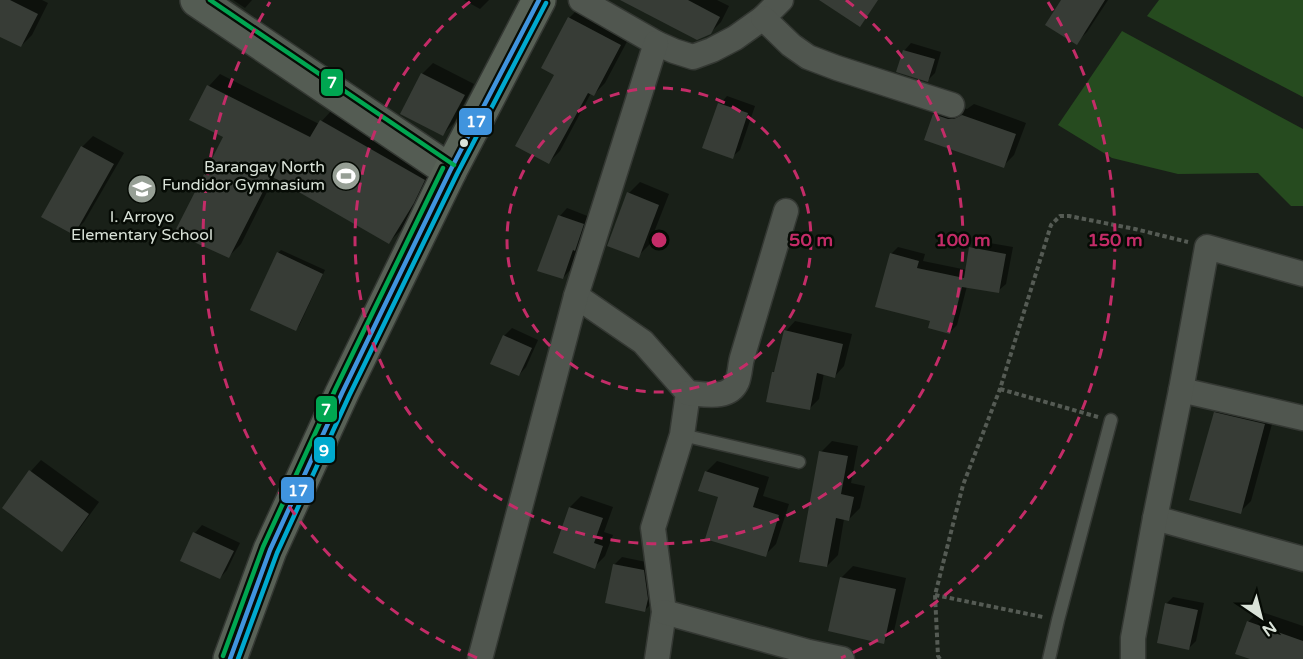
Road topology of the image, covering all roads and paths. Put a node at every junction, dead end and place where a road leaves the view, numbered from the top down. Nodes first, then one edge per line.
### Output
1 (197, 0) edge
2 (538, 0) edge
3 (581, 0) edge
4 (781, 0) edge
5 (763, 18) junction
6 (656, 43) junction
7 (952, 105) dead end
8 (450, 171) junction
9 (786, 211) dead end
10 (1207, 247) junction
11 (1303, 274) edge
12 (576, 296) junction
13 (1000, 389) junction
14 (1181, 390) junction
15 (688, 393) junction
16 (1303, 418) edge
17 (1111, 420) joint
18 (682, 435) junction
19 (799, 462) dead end
20 (1155, 518) junction
21 (1303, 559) edge
22 (935, 595) junction
23 (664, 612) junction
24 (1058, 620) junction
25 (230, 659) edge
26 (480, 659) edge
27 (657, 659) edge
28 (842, 659) edge
29 (940, 659) edge
30 (1049, 659) edge
31 (1134, 659) edge

1 - 8 street
2 - 8 main road
3 - 6 street
4 - 5 street
5 - 6 street
5 - 7 street
6 - 12 street
8 - 25 main road
9 - 15 street
10 - 11 street
10 - 13 path
10 - 14 street
12 - 15 street
12 - 26 street
13 - 17 path
13 - 22 path
14 - 16 street
14 - 20 street
15 - 18 street
17 - 24 lane
18 - 19 lane
18 - 23 street
20 - 21 street
20 - 31 street
22 - 24 path
22 - 29 path
23 - 27 street
23 - 28 street
24 - 30 lane

